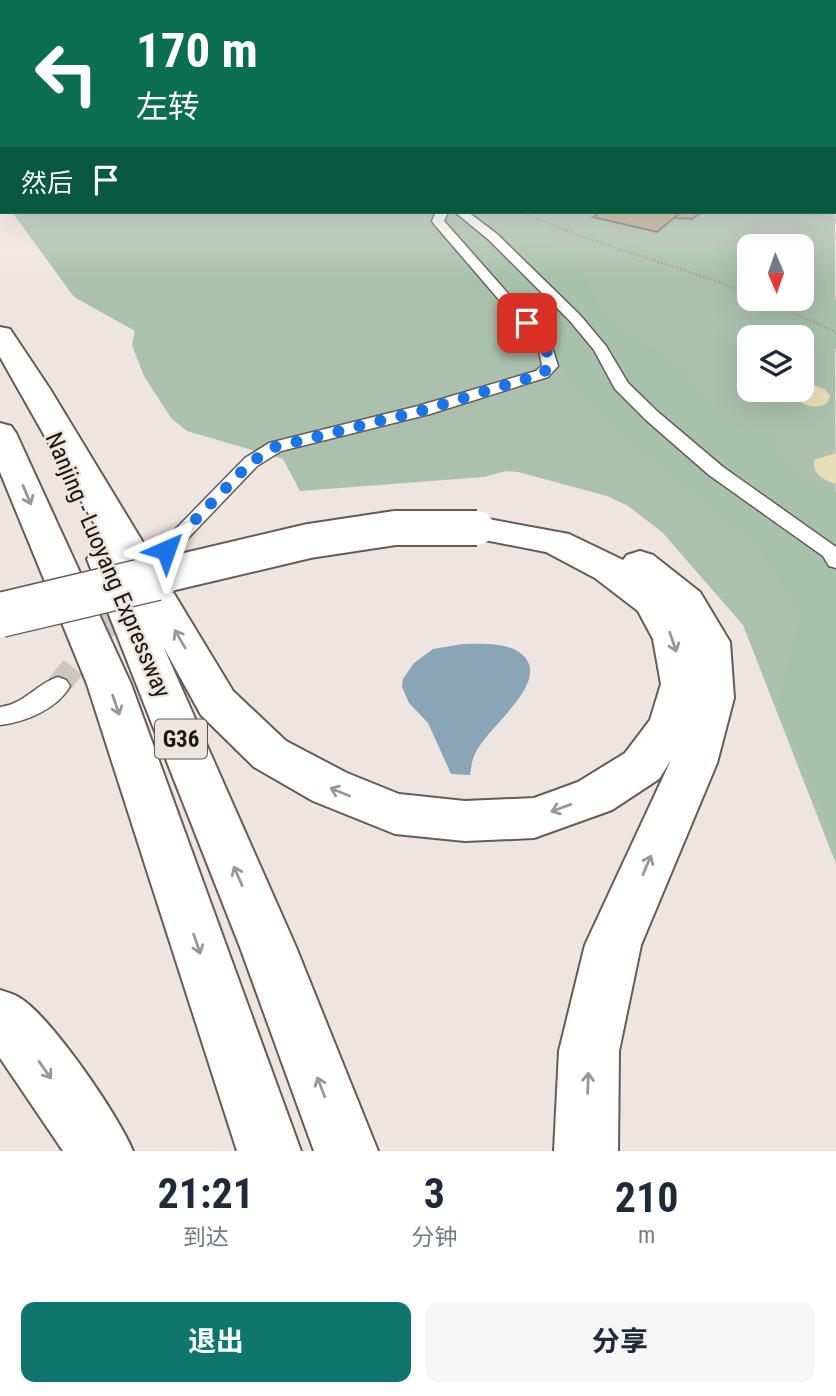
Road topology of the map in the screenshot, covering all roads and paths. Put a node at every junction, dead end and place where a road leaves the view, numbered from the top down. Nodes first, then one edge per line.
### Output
1 (441, 214) edge
2 (464, 214) edge
3 (527, 214) edge
4 (809, 214) edge
5 (836, 220) edge
6 (737, 289) edge
7 (791, 312) edge
8 (836, 332) edge
9 (0, 335) edge
10 (36, 389) junction
11 (0, 433) edge
12 (475, 520) junction
13 (166, 550) tunnel mouth
14 (836, 561) edge
15 (0, 597) edge
16 (0, 615) edge
17 (58, 686) tunnel mouth
18 (0, 716) edge
19 (0, 1018) edge
20 (101, 1151) edge
21 (269, 1151) edge
22 (346, 1151) edge
23 (586, 1151) edge

1 - 13 street
2 - 14 street
3 - 6 path
4 - 5 path
7 - 8 path
9 - 10 highway, Nanjing - Luoyang Expressway / G36
12 -> 10 highway
22 -> 10 highway, Nanjing - Luoyang Expressway / G36
11 -> 21 highway, Nanjing - Luoyang Expressway / G36
12 - 15 highway
12 - 16 highway, bridge
23 -> 12 highway
17 - 18 street
19 -> 20 highway

